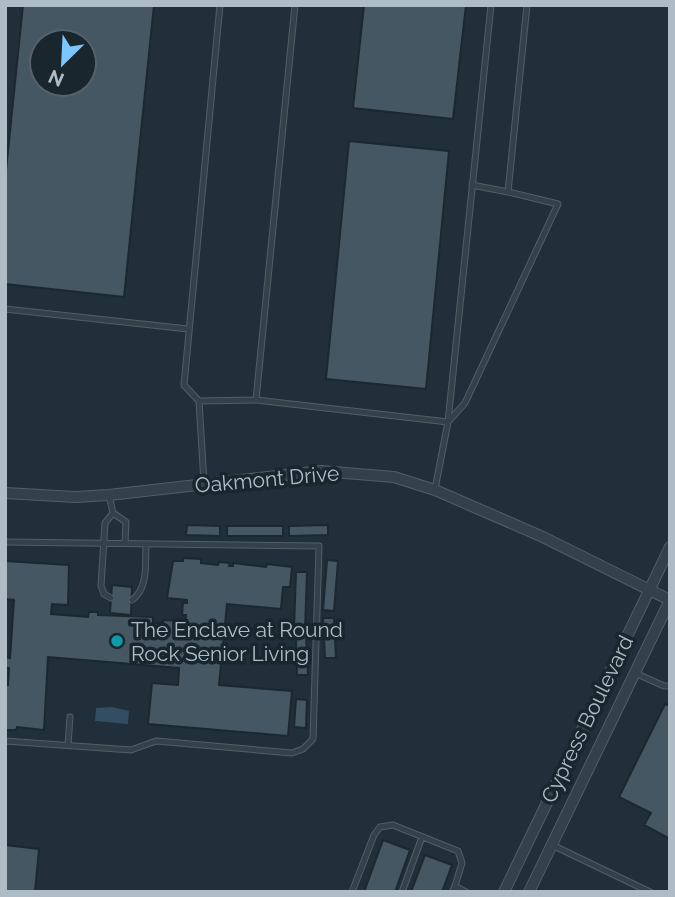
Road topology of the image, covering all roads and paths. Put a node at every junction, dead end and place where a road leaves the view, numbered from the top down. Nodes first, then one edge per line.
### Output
1 (220, 5) edge
2 (295, 5) edge
3 (491, 5) edge
4 (527, 5) edge
5 (472, 186) junction
6 (508, 192) junction
7 (5, 309) edge
8 (188, 329) junction
9 (256, 400) junction
10 (199, 401) junction
11 (448, 422) junction
12 (204, 484) junction
13 (435, 490) junction
14 (5, 493) edge
15 (109, 495) junction
16 (113, 513) junction
17 (5, 542) edge
18 (103, 543) junction
19 (125, 543) junction
20 (146, 544) junction
21 (670, 547) edge
22 (649, 590) junction
23 (111, 598) dead end
24 (132, 600) dead end
25 (670, 600) edge
26 (635, 673) junction
27 (670, 686) edge
28 (69, 717) dead end
29 (5, 741) edge
30 (68, 745) junction
31 (422, 837) junction
32 (552, 845) junction
33 (454, 889) edge
34 (352, 892) edge
35 (402, 892) edge
36 (466, 892) edge
37 (504, 892) edge
38 (529, 892) edge
39 (650, 892) edge

1 - 8 lane
2 - 9 lane
3 - 5 lane
4 - 6 lane
5 - 6 lane
5 - 11 lane
6 - 11 lane
7 - 8 lane
8 - 10 lane
9 - 10 lane
9 - 11 lane
10 - 12 lane
11 - 13 lane
12 - 13 street, Oakmont Drive
12 - 15 street, Oakmont Drive
13 - 22 street, Oakmont Drive
14 - 15 street, Oakmont Drive
15 - 16 lane
16 - 18 lane
16 - 19 lane
17 - 18 lane
18 - 19 lane
18 - 23 lane
19 - 20 lane
20 - 24 lane
20 - 30 lane
21 - 22 street, Cypress Boulevard
22 - 25 street, Oakmont Drive
22 - 37 street, Cypress Boulevard
25 - 26 street, Cypress Boulevard
26 - 27 lane
26 - 32 street, Cypress Boulevard
28 - 30 lane
29 - 30 lane
31 - 33 lane
31 - 34 lane
31 - 35 lane
32 - 38 street, Cypress Boulevard
32 - 39 lane
33 - 36 lane

